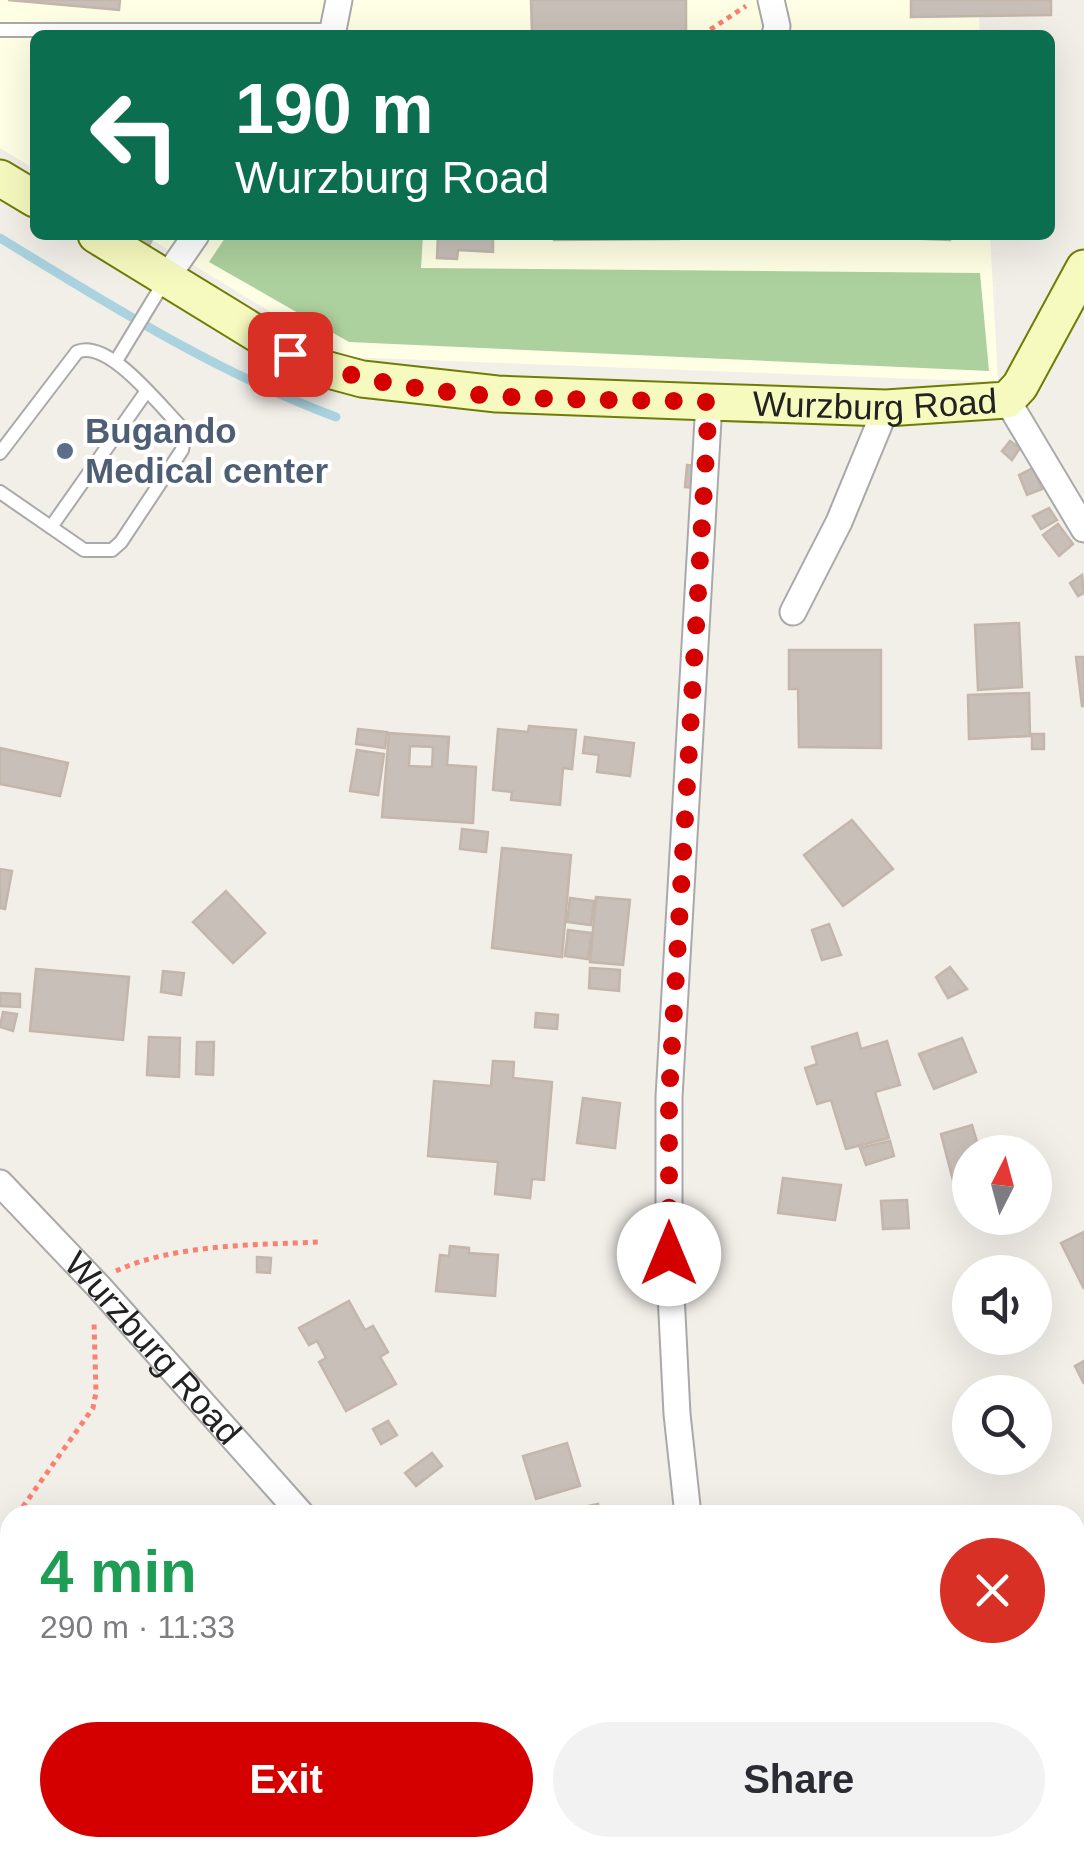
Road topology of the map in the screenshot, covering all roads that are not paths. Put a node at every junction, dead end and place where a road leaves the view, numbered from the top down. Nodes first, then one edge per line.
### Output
1 (339, 0) edge
2 (772, 0) edge
3 (0, 30) edge
4 (30, 30) edge
5 (333, 30) edge
6 (776, 30) edge
7 (0, 178) edge
8 (30, 196) edge
9 (104, 240) edge
10 (193, 240) edge
11 (1084, 268) edge
12 (168, 278) junction
13 (116, 361) junction
14 (146, 392) junction
15 (1008, 400) junction
16 (709, 402) junction
17 (886, 408) junction
18 (0, 453) edge
19 (0, 492) edge
20 (51, 527) junction
21 (1084, 529) edge
22 (793, 612) dead end
23 (0, 1183) edge
24 (293, 1505) edge
25 (687, 1505) edge

1 - 5 street
2 - 6 street
3 - 4 lane
7 - 8 main road
9 - 12 main road, Wurzburg Road
10 - 12 street
11 - 15 main road, Wurzburg Road
12 - 13 lane
12 - 16 main road, Wurzburg Road
13 - 14 lane
13 - 18 lane
14 - 20 lane
14 - 20 lane
15 - 17 main road, Wurzburg Road
15 - 21 street
16 - 17 main road, Wurzburg Road
16 - 25 street, Wurzburg Road
17 - 22 street
19 - 20 lane
23 - 24 street, Wurzburg Road

